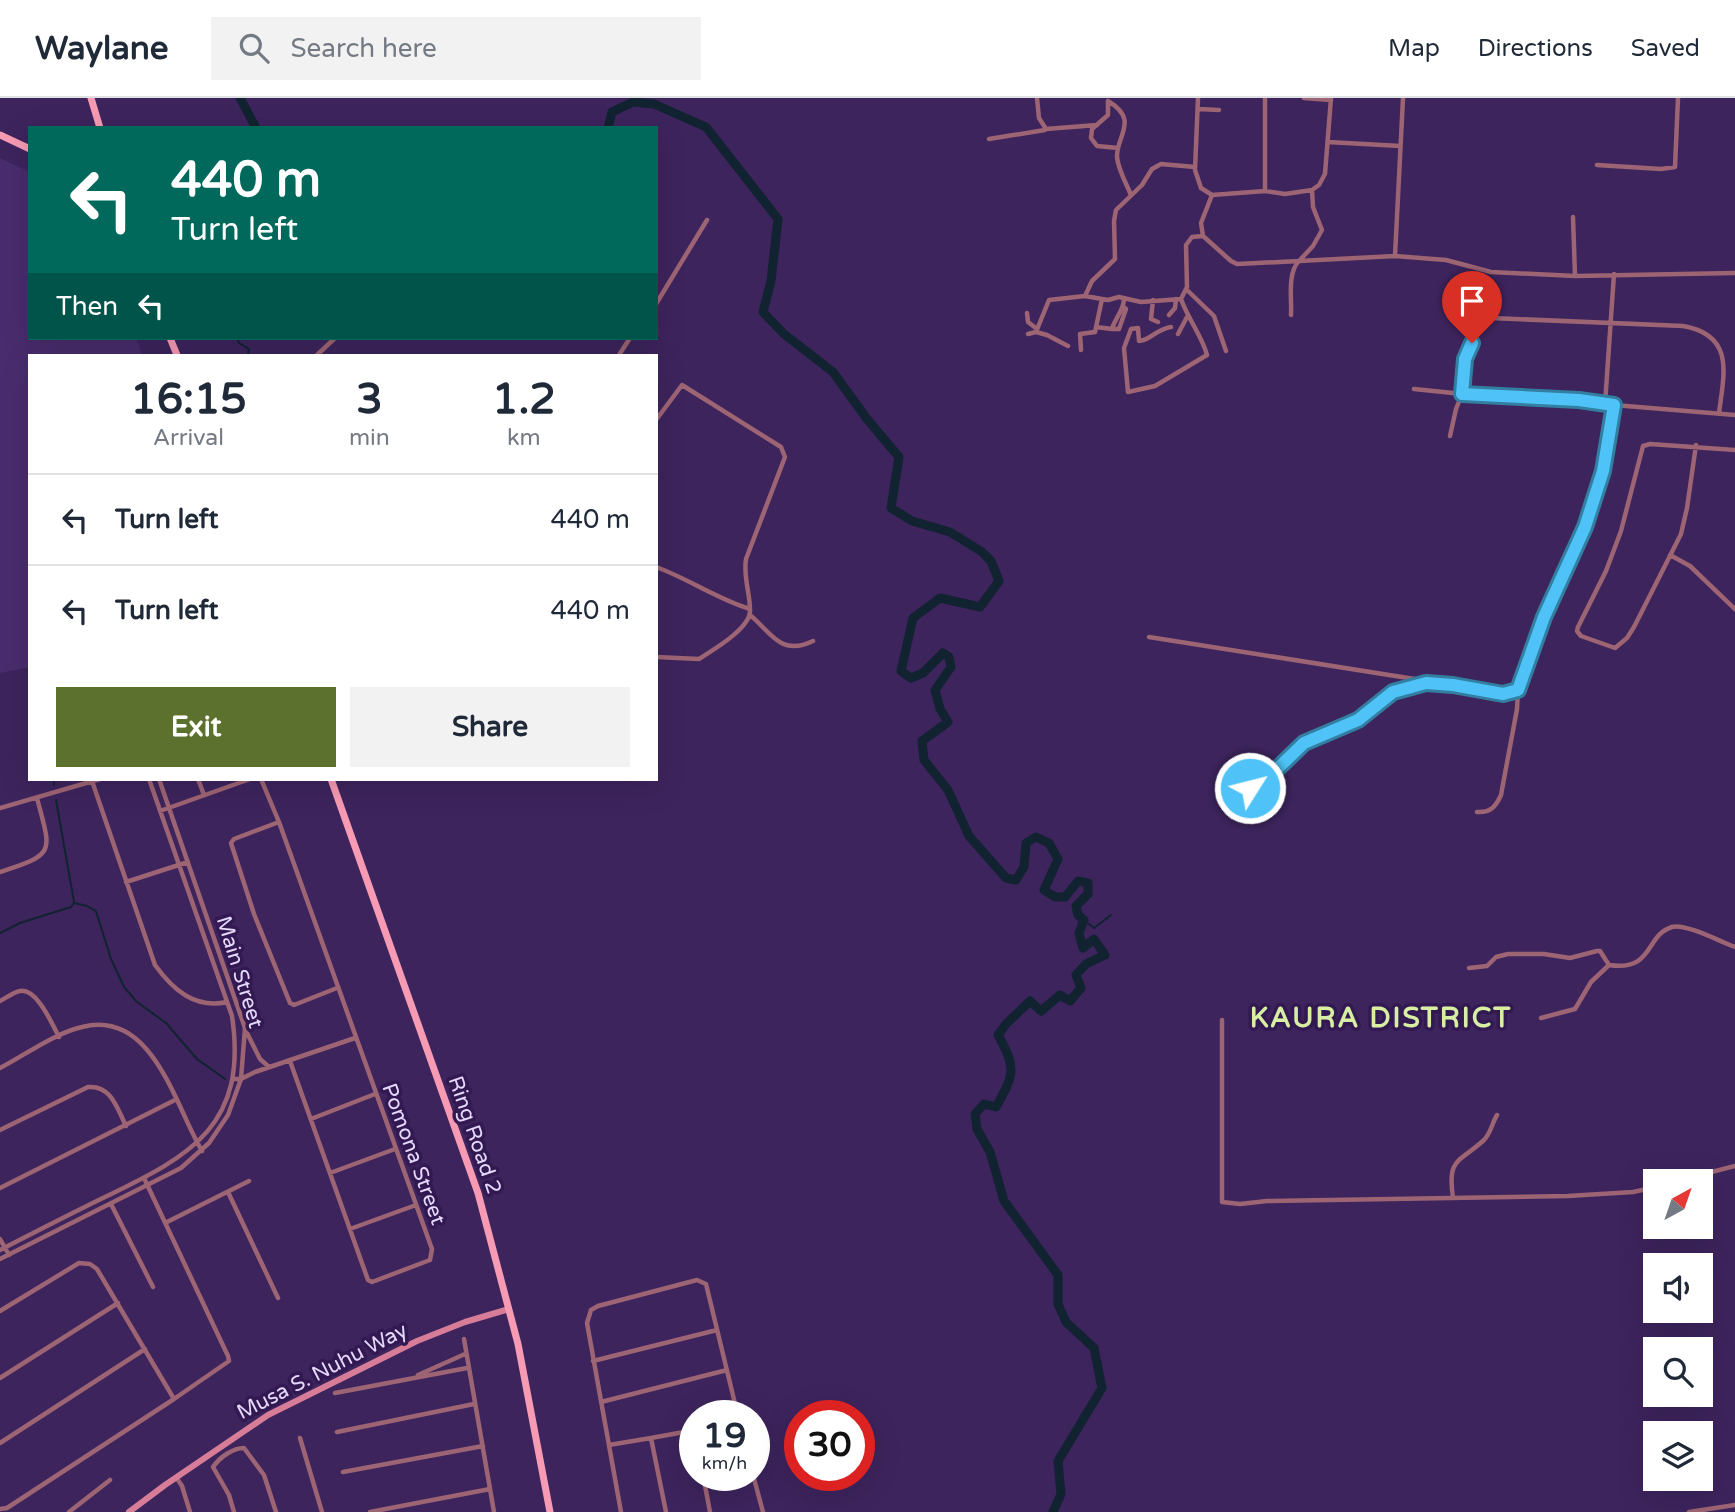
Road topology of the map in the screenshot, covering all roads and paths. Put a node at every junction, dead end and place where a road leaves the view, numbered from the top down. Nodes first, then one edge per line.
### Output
1 (90, 98) edge
2 (1037, 98) edge
3 (1198, 98) edge
4 (1265, 98) edge
5 (1304, 98) edge
6 (1403, 98) edge
7 (1678, 98) edge
8 (1107, 99) edge
9 (1331, 99) edge
10 (1198, 109) junction
11 (1219, 110) dead end
12 (1097, 125) junction
13 (99, 126) edge
14 (1046, 130) junction
15 (0, 135) edge
16 (989, 139) dead end
17 (1328, 142) junction
18 (1400, 146) junction
19 (28, 148) edge
20 (1118, 148) junction
21 (1597, 165) dead end
22 (1195, 167) junction
23 (1311, 190) junction
24 (1265, 191) junction
25 (1131, 195) junction
26 (1212, 195) junction
27 (1573, 216) dead end
28 (707, 220) dead end
29 (1203, 236) junction
30 (1395, 256) junction
31 (1299, 261) junction
32 (1735, 273) edge
33 (1614, 274) junction
34 (1575, 276) junction
35 (1186, 289) junction
36 (1085, 296) junction
37 (1102, 299) junction
38 (1124, 299) junction
39 (1179, 299) junction
40 (1153, 300) junction
41 (658, 301) edge
42 (1027, 313) dead end
43 (1169, 315) dead end
44 (1187, 316) junction
45 (1291, 316) dead end
46 (1158, 322) dead end
47 (1611, 323) junction
48 (1096, 327) junction
49 (1171, 327) dead end
50 (1037, 330) junction
51 (1028, 334) dead end
52 (1178, 334) dead end
53 (333, 340) edge
54 (1068, 346) dead end
55 (1081, 350) dead end
56 (1226, 351) dead end
57 (318, 354) edge
58 (1414, 389) dead end
59 (1462, 394) junction
60 (1605, 404) junction
61 (1614, 405) junction
62 (1719, 413) junction
63 (1735, 415) edge
64 (658, 416) edge
65 (1450, 436) dead end
66 (1696, 446) junction
67 (1735, 450) edge
68 (1670, 555) junction
69 (658, 568) edge
70 (750, 608) junction
71 (1735, 609) edge
72 (750, 615) junction
73 (1149, 636) dead end
74 (813, 640) dead end
75 (658, 657) edge
76 (1434, 683) junction
77 (1518, 690) junction
78 (92, 781) joint
79 (150, 781) edge
80 (160, 781) edge
81 (199, 781) edge
82 (244, 781) edge
83 (262, 781) edge
84 (332, 781) edge
85 (1250, 788) dead end
86 (204, 795) junction
87 (37, 797) junction
88 (0, 807) edge
89 (169, 808) junction
90 (160, 811) junction
91 (1478, 812) dead end
92 (279, 822) junction
93 (188, 862) junction
94 (179, 864) junction
95 (0, 872) edge
96 (127, 882) junction
97 (1735, 947) edge
98 (1609, 965) junction
99 (1469, 968) dead end
100 (338, 988) junction
101 (0, 1001) edge
102 (227, 1002) junction
103 (1541, 1018) dead end
104 (1222, 1020) dead end
105 (245, 1028) junction
106 (59, 1037) junction
107 (355, 1038) junction
108 (290, 1061) junction
109 (0, 1068) edge
110 (270, 1068) junction
111 (234, 1069) junction
112 (242, 1069) junction
113 (255, 1072) junction
114 (233, 1079) junction
115 (241, 1079) junction
116 (375, 1094) junction
117 (175, 1100) junction
118 (1497, 1115) dead end
119 (311, 1119) junction
120 (126, 1126) junction
121 (0, 1130) edge
122 (197, 1143) junction
123 (396, 1149) junction
124 (202, 1151) junction
125 (1735, 1166) edge
126 (1713, 1172) edge
127 (330, 1173) junction
128 (144, 1178) junction
129 (249, 1181) dead end
130 (148, 1186) junction
131 (0, 1188) edge
132 (1643, 1189) edge
133 (228, 1192) junction
134 (1453, 1198) junction
135 (111, 1204) junction
136 (416, 1205) junction
137 (167, 1223) junction
138 (350, 1228) junction
139 (0, 1238) edge
140 (3, 1249) edge
141 (9, 1255) junction
142 (0, 1259) edge
143 (153, 1287) dead end
144 (278, 1298) dead end
145 (118, 1303) junction
146 (509, 1309) junction
147 (0, 1311) edge
148 (717, 1330) junction
149 (464, 1339) dead end
150 (145, 1349) junction
151 (465, 1354) junction
152 (593, 1361) junction
153 (467, 1368) junction
154 (727, 1370) junction
155 (0, 1378) edge
156 (409, 1379) junction
157 (335, 1393) dead end
158 (174, 1399) junction
159 (734, 1400) edge
160 (601, 1402) junction
161 (474, 1404) junction
162 (337, 1432) dead end
163 (679, 1434) edge
164 (300, 1438) dead end
165 (651, 1438) junction
166 (0, 1443) edge
167 (609, 1445) junction
168 (483, 1446) junction
169 (342, 1472) dead end
170 (176, 1478) junction
171 (110, 1480) dead end
172 (490, 1489) junction
173 (706, 1491) edge
174 (757, 1491) edge
175 (1735, 1505) edge
176 (0, 1509) edge
177 (69, 1512) edge
178 (130, 1512) edge
179 (190, 1512) edge
180 (234, 1512) edge
181 (276, 1512) edge
182 (322, 1512) edge
183 (370, 1512) edge
184 (494, 1512) edge
185 (550, 1512) edge
186 (621, 1512) edge
187 (667, 1512) edge
188 (710, 1512) edge
189 (762, 1512) edge
190 (1689, 1512) edge

1 - 13 main road
2 - 14 street
3 - 10 street
4 - 24 street
5 - 9 street
6 - 18 street
7 - 21 street
8 - 12 street
8 - 20 street
9 - 17 street
10 - 11 street
10 - 22 street
12 - 14 street
12 - 20 street
14 - 16 street
15 - 19 main road
17 - 18 street
17 - 23 street
18 - 30 street
20 - 25 street
22 - 25 street
22 - 26 street
23 - 24 street
23 - 31 street
24 - 26 street
25 - 36 street
26 - 29 street
27 - 34 street
28 - 41 street
29 - 31 street
29 - 35 street
30 - 31 street
30 - 34 street
31 - 45 street
32 - 33 street
33 - 34 street
33 - 47 street
35 - 39 street
35 - 56 street
36 - 37 street
36 - 50 street
37 - 38 street
37 - 48 street
38 - 40 street
38 - 48 street
39 - 40 street
39 - 43 street
39 - 44 street
40 - 46 street
42 - 50 street
44 - 49 street
44 - 52 street
47 - 59 street
47 - 60 street
47 - 62 street
48 - 55 street
50 - 51 street
50 - 54 street
53 - 57 street
58 - 59 street
59 - 60 street
59 - 65 street
60 - 61 street
61 - 62 street
61 - 77 street
62 - 63 street
64 - 70 street
66 - 67 street
66 - 68 street
66 - 68 street
68 - 71 street
69 - 70 street
70 - 72 street
72 - 74 street
72 - 75 street
73 - 76 street
76 - 77 street
76 - 85 street
77 - 91 street
78 - 87 street
78 - 96 street
79 - 90 street, Main Street
80 - 89 street, Main Street
81 - 86 street
82 - 86 street
83 - 92 street, Pomona Street
84 - 146 main road, Ring Road 2
86 - 89 street
87 - 88 street
87 - 95 street
89 - 90 street
89 - 93 street, Main Street
90 - 94 street, Main Street
92 - 100 street, Pomona Street
92 - 100 street
93 - 94 street
93 - 105 street, Main Street
94 - 96 street
94 - 102 street, Main Street
96 - 102 street
97 - 98 street
98 - 99 street
98 - 103 street
100 - 107 street, Pomona Street
101 - 106 street
102 - 111 street, Main Street
104 - 134 street
105 - 110 street
105 - 112 street, Main Street
106 - 109 street
106 - 117 street
107 - 108 street
107 - 116 street, Pomona Street
108 - 110 street
108 - 119 street, Pomona Street
110 - 113 street
111 - 112 street
111 - 114 street, Main Street
112 - 113 street
112 - 115 street, Main Street
113 - 115 street
114 - 115 street
114 - 122 street, Main Street
115 - 124 street, Main Street
116 - 119 street
116 - 123 street, Pomona Street
117 - 120 street
117 - 122 street
118 - 134 street
119 - 127 street, Pomona Street
120 - 121 street
120 - 131 street
122 - 124 street
122 - 128 street, Main Street
123 - 127 street
123 - 136 street, Pomona Street
124 - 130 street, Main Street
125 - 126 street
127 - 138 street, Pomona Street
128 - 130 street
128 - 140 street, Main Street
129 - 133 street
130 - 135 street, Main Street
130 - 137 street
132 - 134 street
133 - 137 street
133 - 144 street
135 - 141 street, Main Street
135 - 143 street
136 - 138 street
136 - 138 street, Pomona Street
137 - 158 street
139 - 140 street
140 - 141 street
141 - 142 street, Main Street
145 - 147 street
145 - 150 street
145 - 155 street
146 - 170 street, Musa S. Nuhu Way
146 - 185 main road, Ring Road 2
148 - 152 street
148 - 152 street
148 - 154 street
149 - 151 street
150 - 158 street
150 - 166 street
151 - 153 street
151 - 156 street
152 - 160 street
153 - 156 street
153 - 161 street
154 - 159 street
154 - 160 street
156 - 157 street
158 - 176 street
160 - 167 street
161 - 162 street
161 - 168 street
163 - 165 street
164 - 182 street
165 - 167 street
165 - 187 street
167 - 186 street
168 - 169 street
168 - 172 street
170 - 178 street, Musa S. Nuhu Way
170 - 179 street
171 - 177 street
172 - 183 street
172 - 184 street
173 - 188 street
174 - 189 street
175 - 190 street
180 - 181 street

